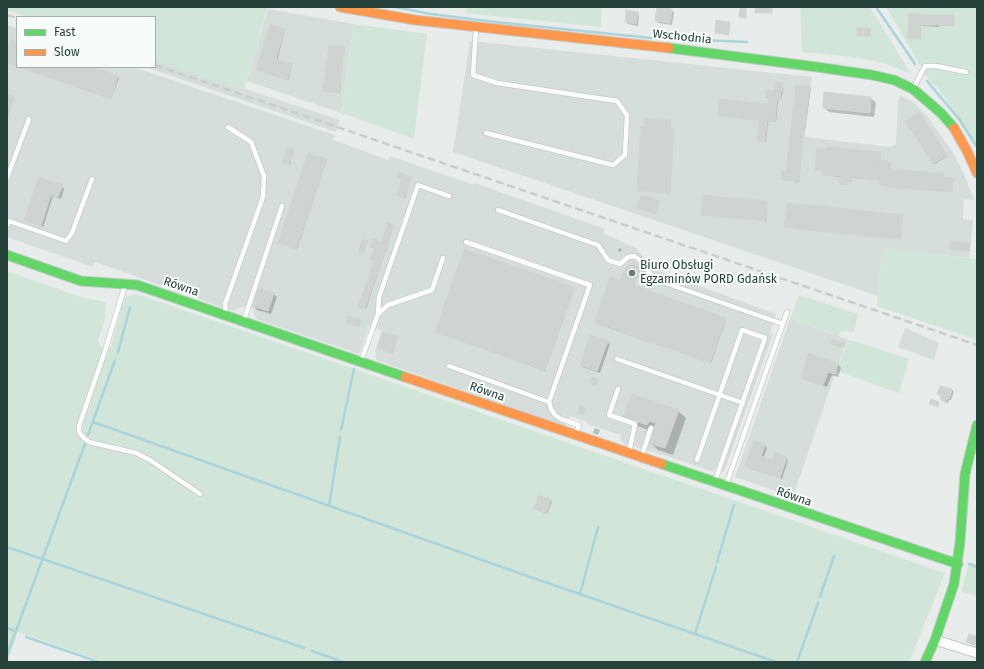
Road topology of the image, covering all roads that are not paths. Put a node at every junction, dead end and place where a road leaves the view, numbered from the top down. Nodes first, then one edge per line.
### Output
1 (340, 7) edge
2 (476, 26) junction
3 (966, 72) dead end
4 (913, 88) junction
5 (29, 120) dead end
6 (228, 127) dead end
7 (486, 133) dead end
8 (977, 173) edge
9 (7, 178) edge
10 (92, 179) dead end
11 (449, 196) dead end
12 (282, 206) dead end
13 (498, 210) dead end
14 (8, 222) edge
15 (466, 242) dead end
16 (7, 255) edge
17 (443, 258) dead end
18 (125, 284) junction
19 (787, 312) dead end
20 (378, 314) junction
21 (226, 315) junction
22 (244, 321) junction
23 (783, 324) junction
24 (617, 359) dead end
25 (361, 361) junction
26 (449, 366) dead end
27 (618, 388) dead end
28 (719, 395) junction
29 (549, 402) junction
30 (743, 403) junction
31 (977, 425) edge
32 (651, 428) dead end
33 (576, 435) junction
34 (629, 454) junction
35 (641, 458) junction
36 (697, 460) dead end
37 (714, 483) junction
38 (725, 486) junction
39 (200, 494) dead end
40 (958, 564) junction
41 (934, 640) junction
42 (977, 653) edge
43 (925, 662) edge

1 - 2 street, Wschodnia
2 - 4 street, Wschodnia
2 - 7 lane
3 - 4 lane
4 - 8 street, Wschodnia
5 - 9 lane
6 - 21 lane
10 - 14 lane
11 - 20 lane
12 - 22 lane
13 - 23 lane
15 - 29 lane
16 - 18 street, Równa
17 - 20 lane
18 - 21 street, Równa
18 - 39 lane
19 - 23 lane
20 - 25 lane
21 - 22 street, Równa
22 - 25 street, Równa
23 - 38 lane
24 - 28 lane
25 - 33 street, Równa
26 - 29 lane
27 - 34 lane
28 - 30 lane
28 - 30 lane
28 - 36 lane
29 - 33 lane
30 - 37 lane
31 - 40 street
32 - 35 lane
33 - 34 street, Równa
34 - 35 street, Równa
35 - 37 street, Równa
37 - 38 street, Równa
38 - 40 street, Równa
40 - 41 street
41 - 42 street
41 - 43 street

